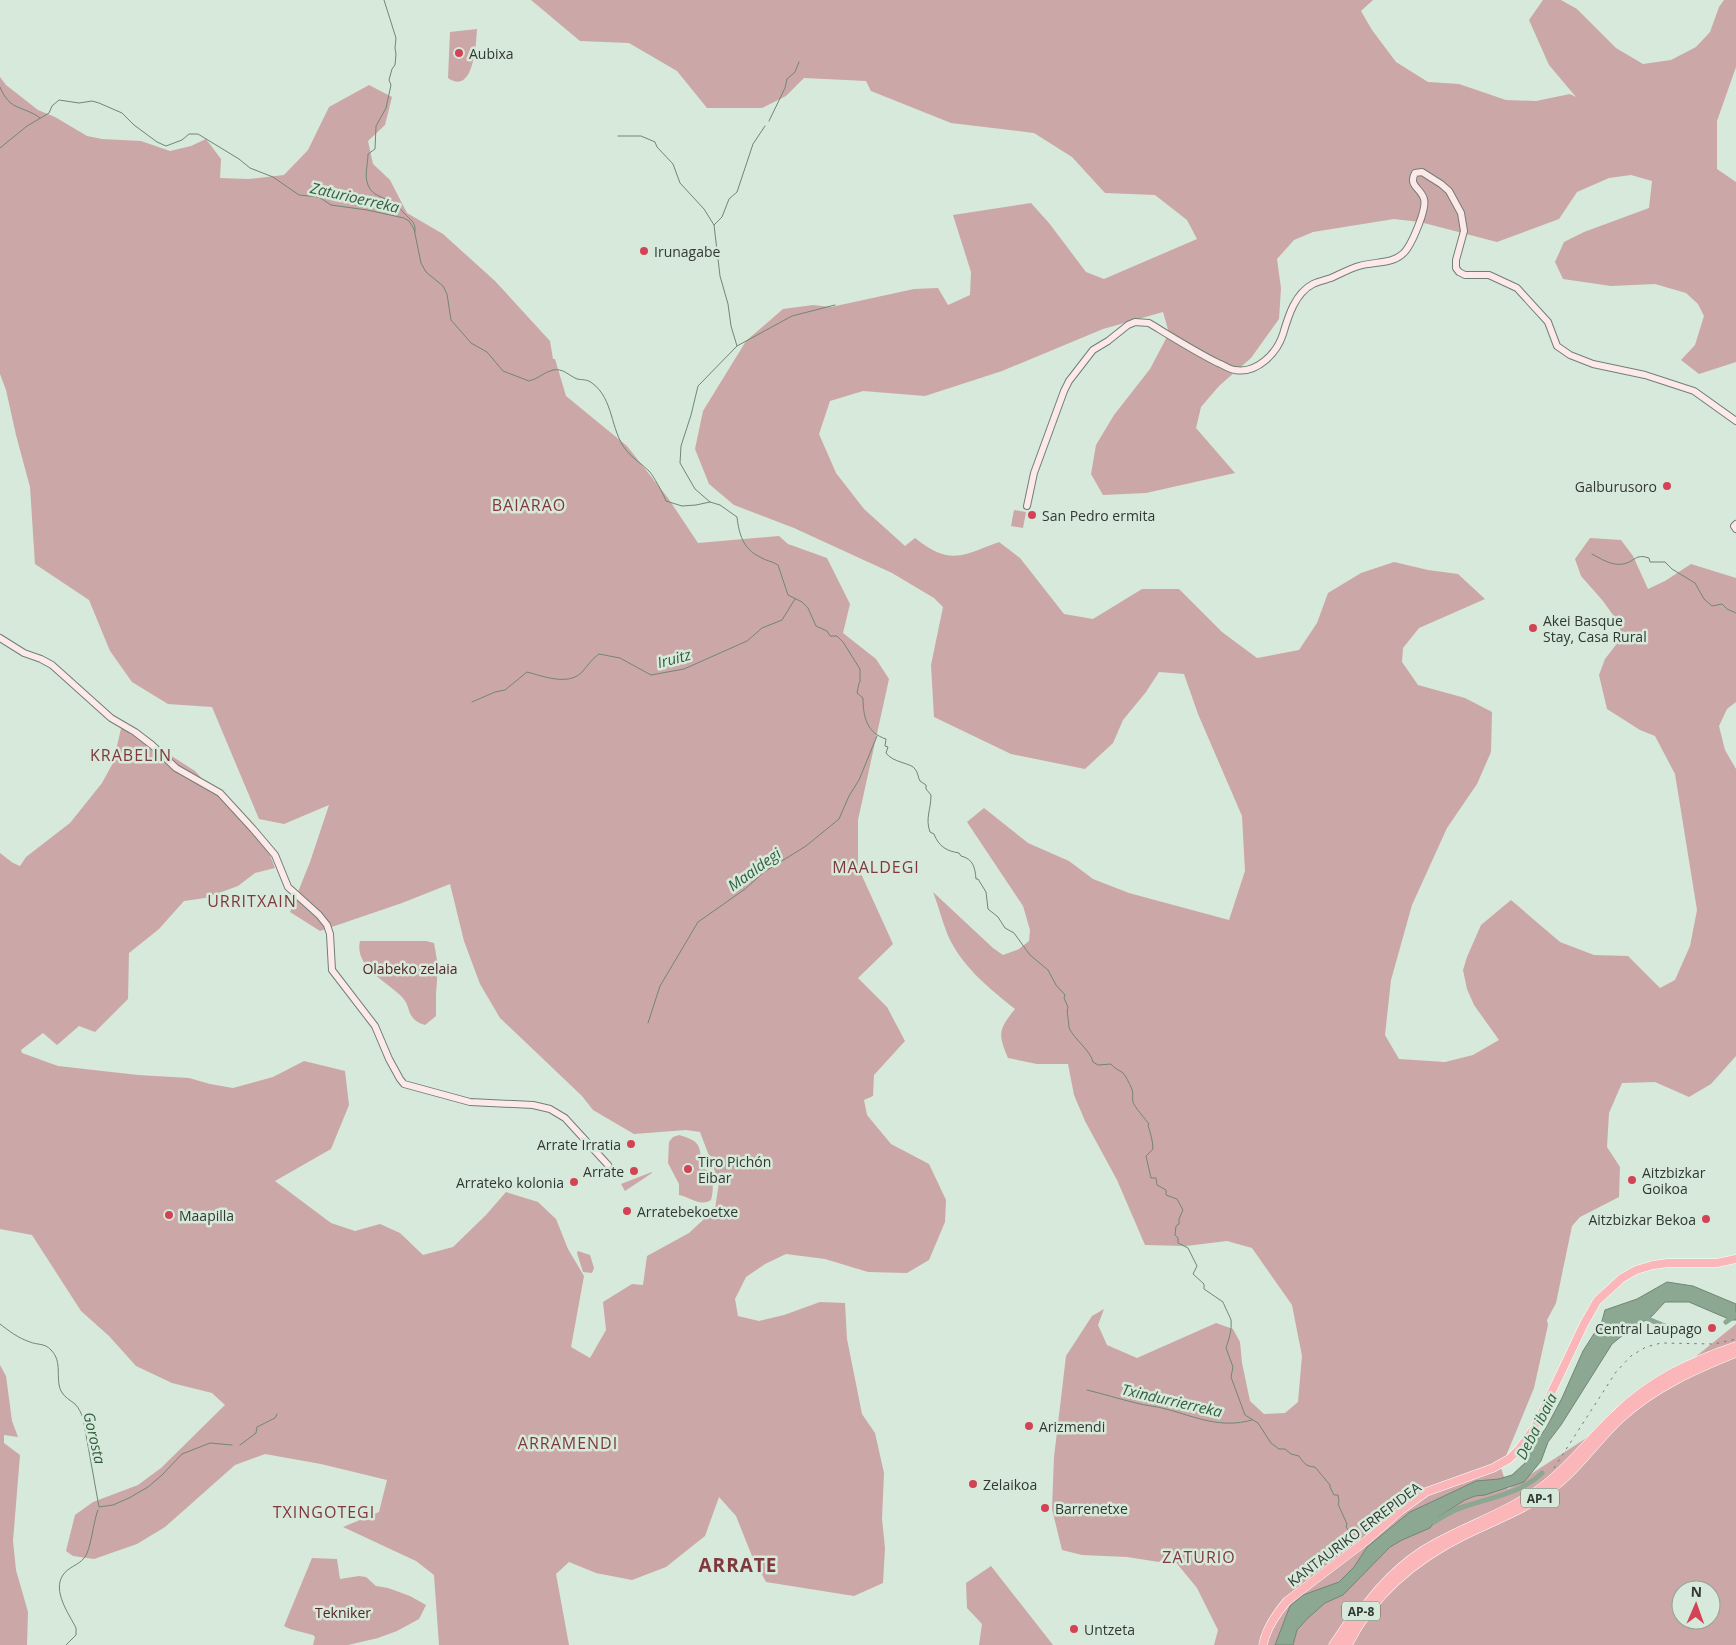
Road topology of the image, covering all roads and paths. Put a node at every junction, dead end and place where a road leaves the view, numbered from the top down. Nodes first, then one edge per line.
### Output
1 (1736, 421) edge
2 (1028, 506) dead end
3 (1736, 524) edge
4 (1736, 529) edge
5 (0, 638) edge
6 (608, 1165) dead end
7 (1736, 1259) edge
8 (1736, 1346) edge
9 (1736, 1353) edge
10 (1388, 1581) junction
11 (1263, 1645) edge
12 (1333, 1645) edge
13 (1340, 1645) edge
14 (1348, 1645) edge

1 - 2 street
3 - 4 street
5 - 6 street
7 - 11 highway, KANTAURIKO ERREPIDEA
8 - 10 highway, AP-1
9 - 14 highway, AP-1
10 - 12 highway, AP-1
10 - 13 highway, AP-8

